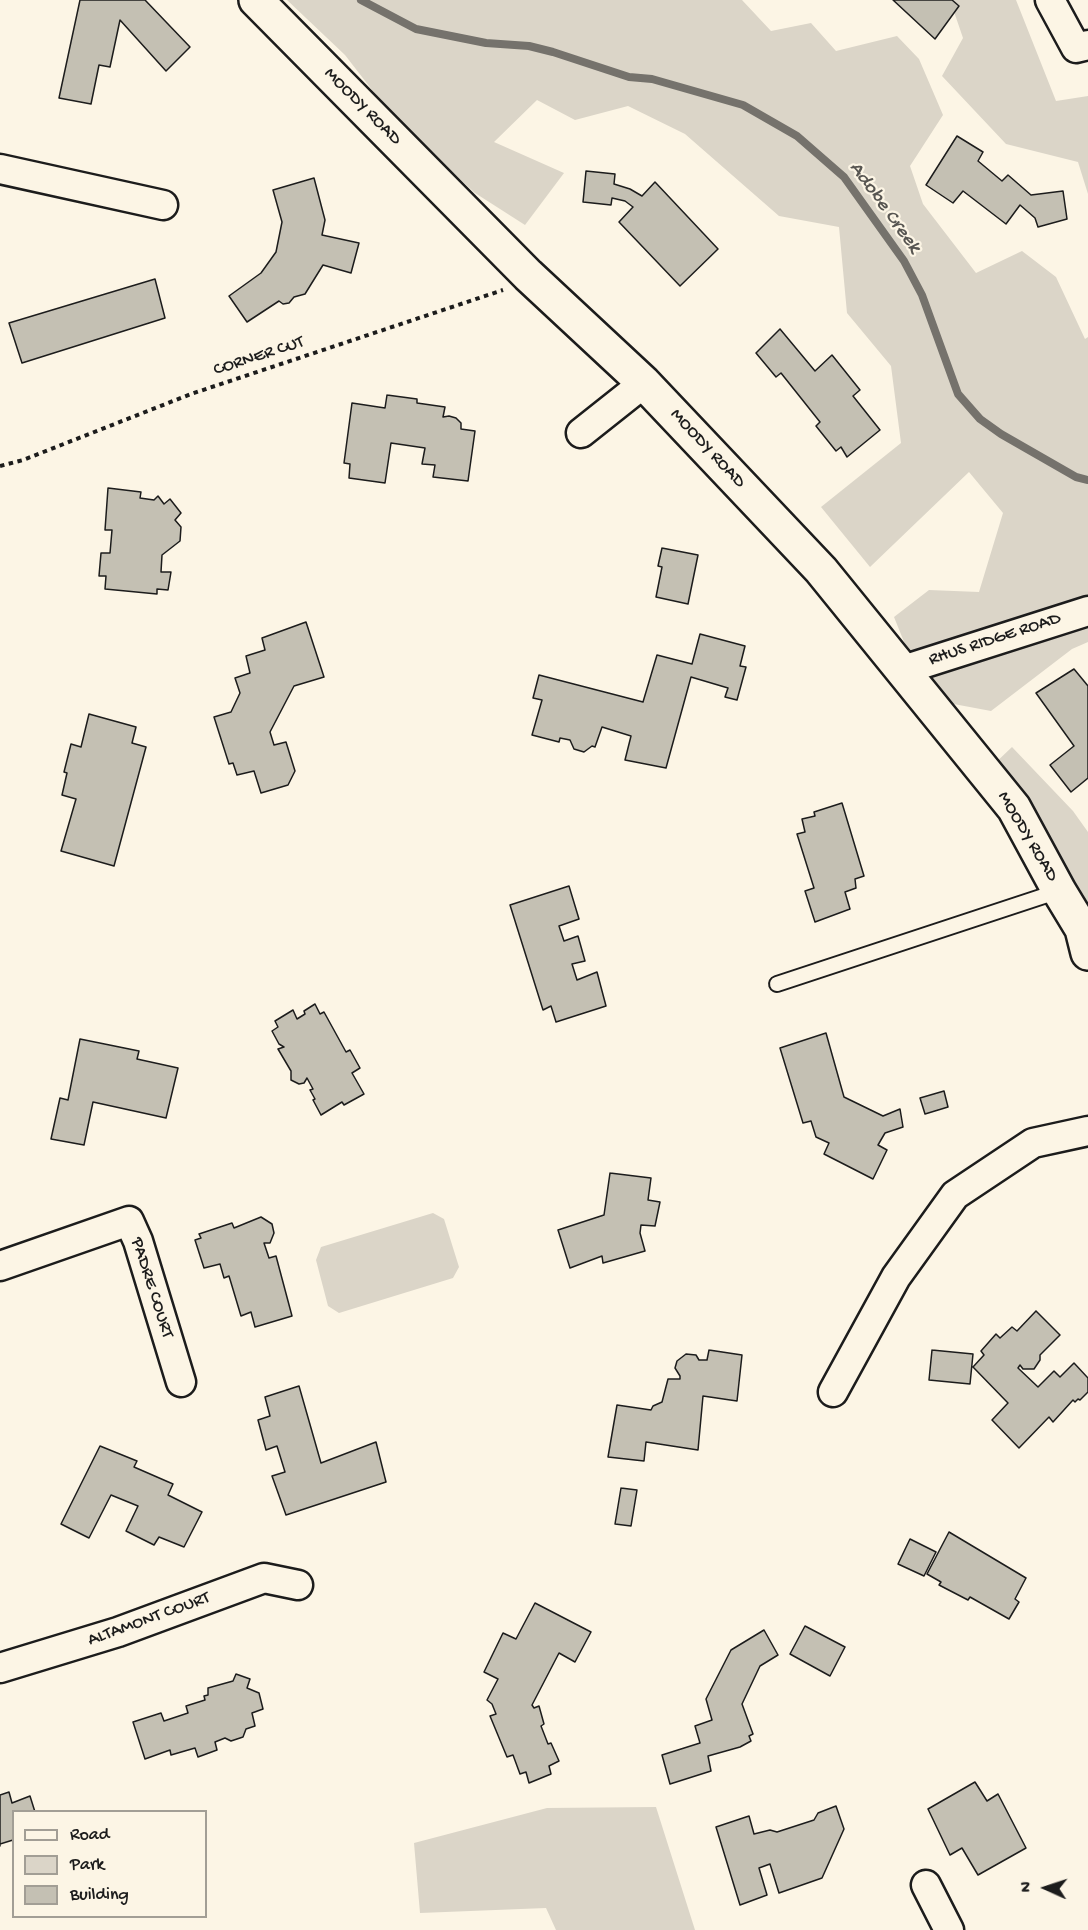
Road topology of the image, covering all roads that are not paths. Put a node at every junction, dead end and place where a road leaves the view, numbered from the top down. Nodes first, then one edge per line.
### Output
1 (256, 0) edge
2 (1050, 0) edge
3 (1088, 45) edge
4 (0, 169) edge
5 (163, 205) dead end
6 (644, 383) junction
7 (581, 433) dead end
8 (1088, 611) edge
9 (903, 670) junction
10 (1059, 891) junction
11 (1088, 953) edge
12 (777, 984) dead end
13 (1088, 1131) edge
14 (0, 1266) edge
15 (181, 1382) dead end
16 (833, 1392) dead end
17 (298, 1585) dead end
18 (0, 1668) edge
19 (926, 1885) dead end
20 (949, 1930) edge

1 - 6 street, MOODY ROAD
2 - 3 street
4 - 5 street
6 - 7 street
6 - 9 street, MOODY ROAD
8 - 9 street, RHUS RIDGE ROAD
9 - 10 street, MOODY ROAD
10 - 11 street, MOODY ROAD
10 - 12 lane
13 - 16 street
14 - 15 street, PADRE COURT
17 - 18 street, ALTAMONT COURT
19 - 20 street

